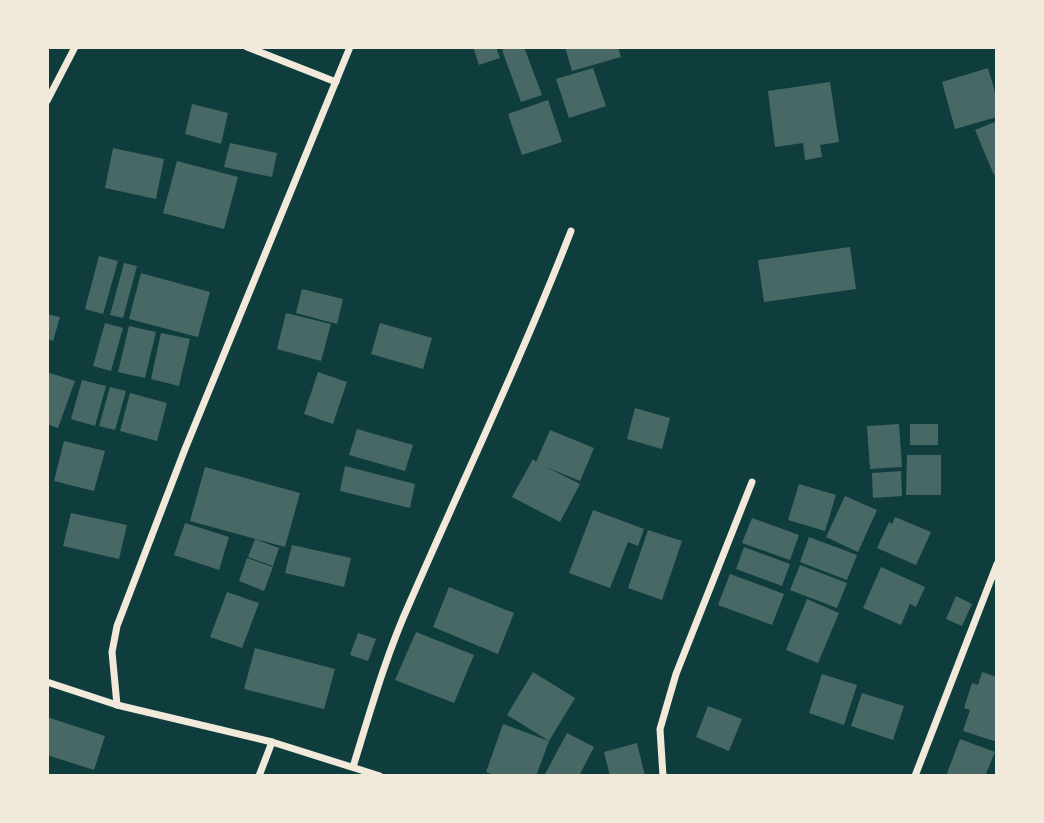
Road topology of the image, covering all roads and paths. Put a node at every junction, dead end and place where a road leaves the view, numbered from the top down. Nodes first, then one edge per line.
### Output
1 (75, 47) edge
2 (247, 47) edge
3 (350, 47) edge
4 (336, 82) junction
5 (47, 101) edge
6 (571, 231) dead end
7 (752, 482) dead end
8 (997, 564) edge
9 (47, 682) edge
10 (117, 705) junction
11 (272, 742) junction
12 (353, 767) junction
13 (260, 776) edge
14 (380, 776) edge
15 (663, 776) edge
16 (915, 776) edge

1 - 5 street
2 - 4 street
3 - 4 street
4 - 10 street
6 - 12 street
7 - 15 street
8 - 16 street
9 - 10 street
10 - 11 street
11 - 12 street
11 - 13 street
12 - 14 street

